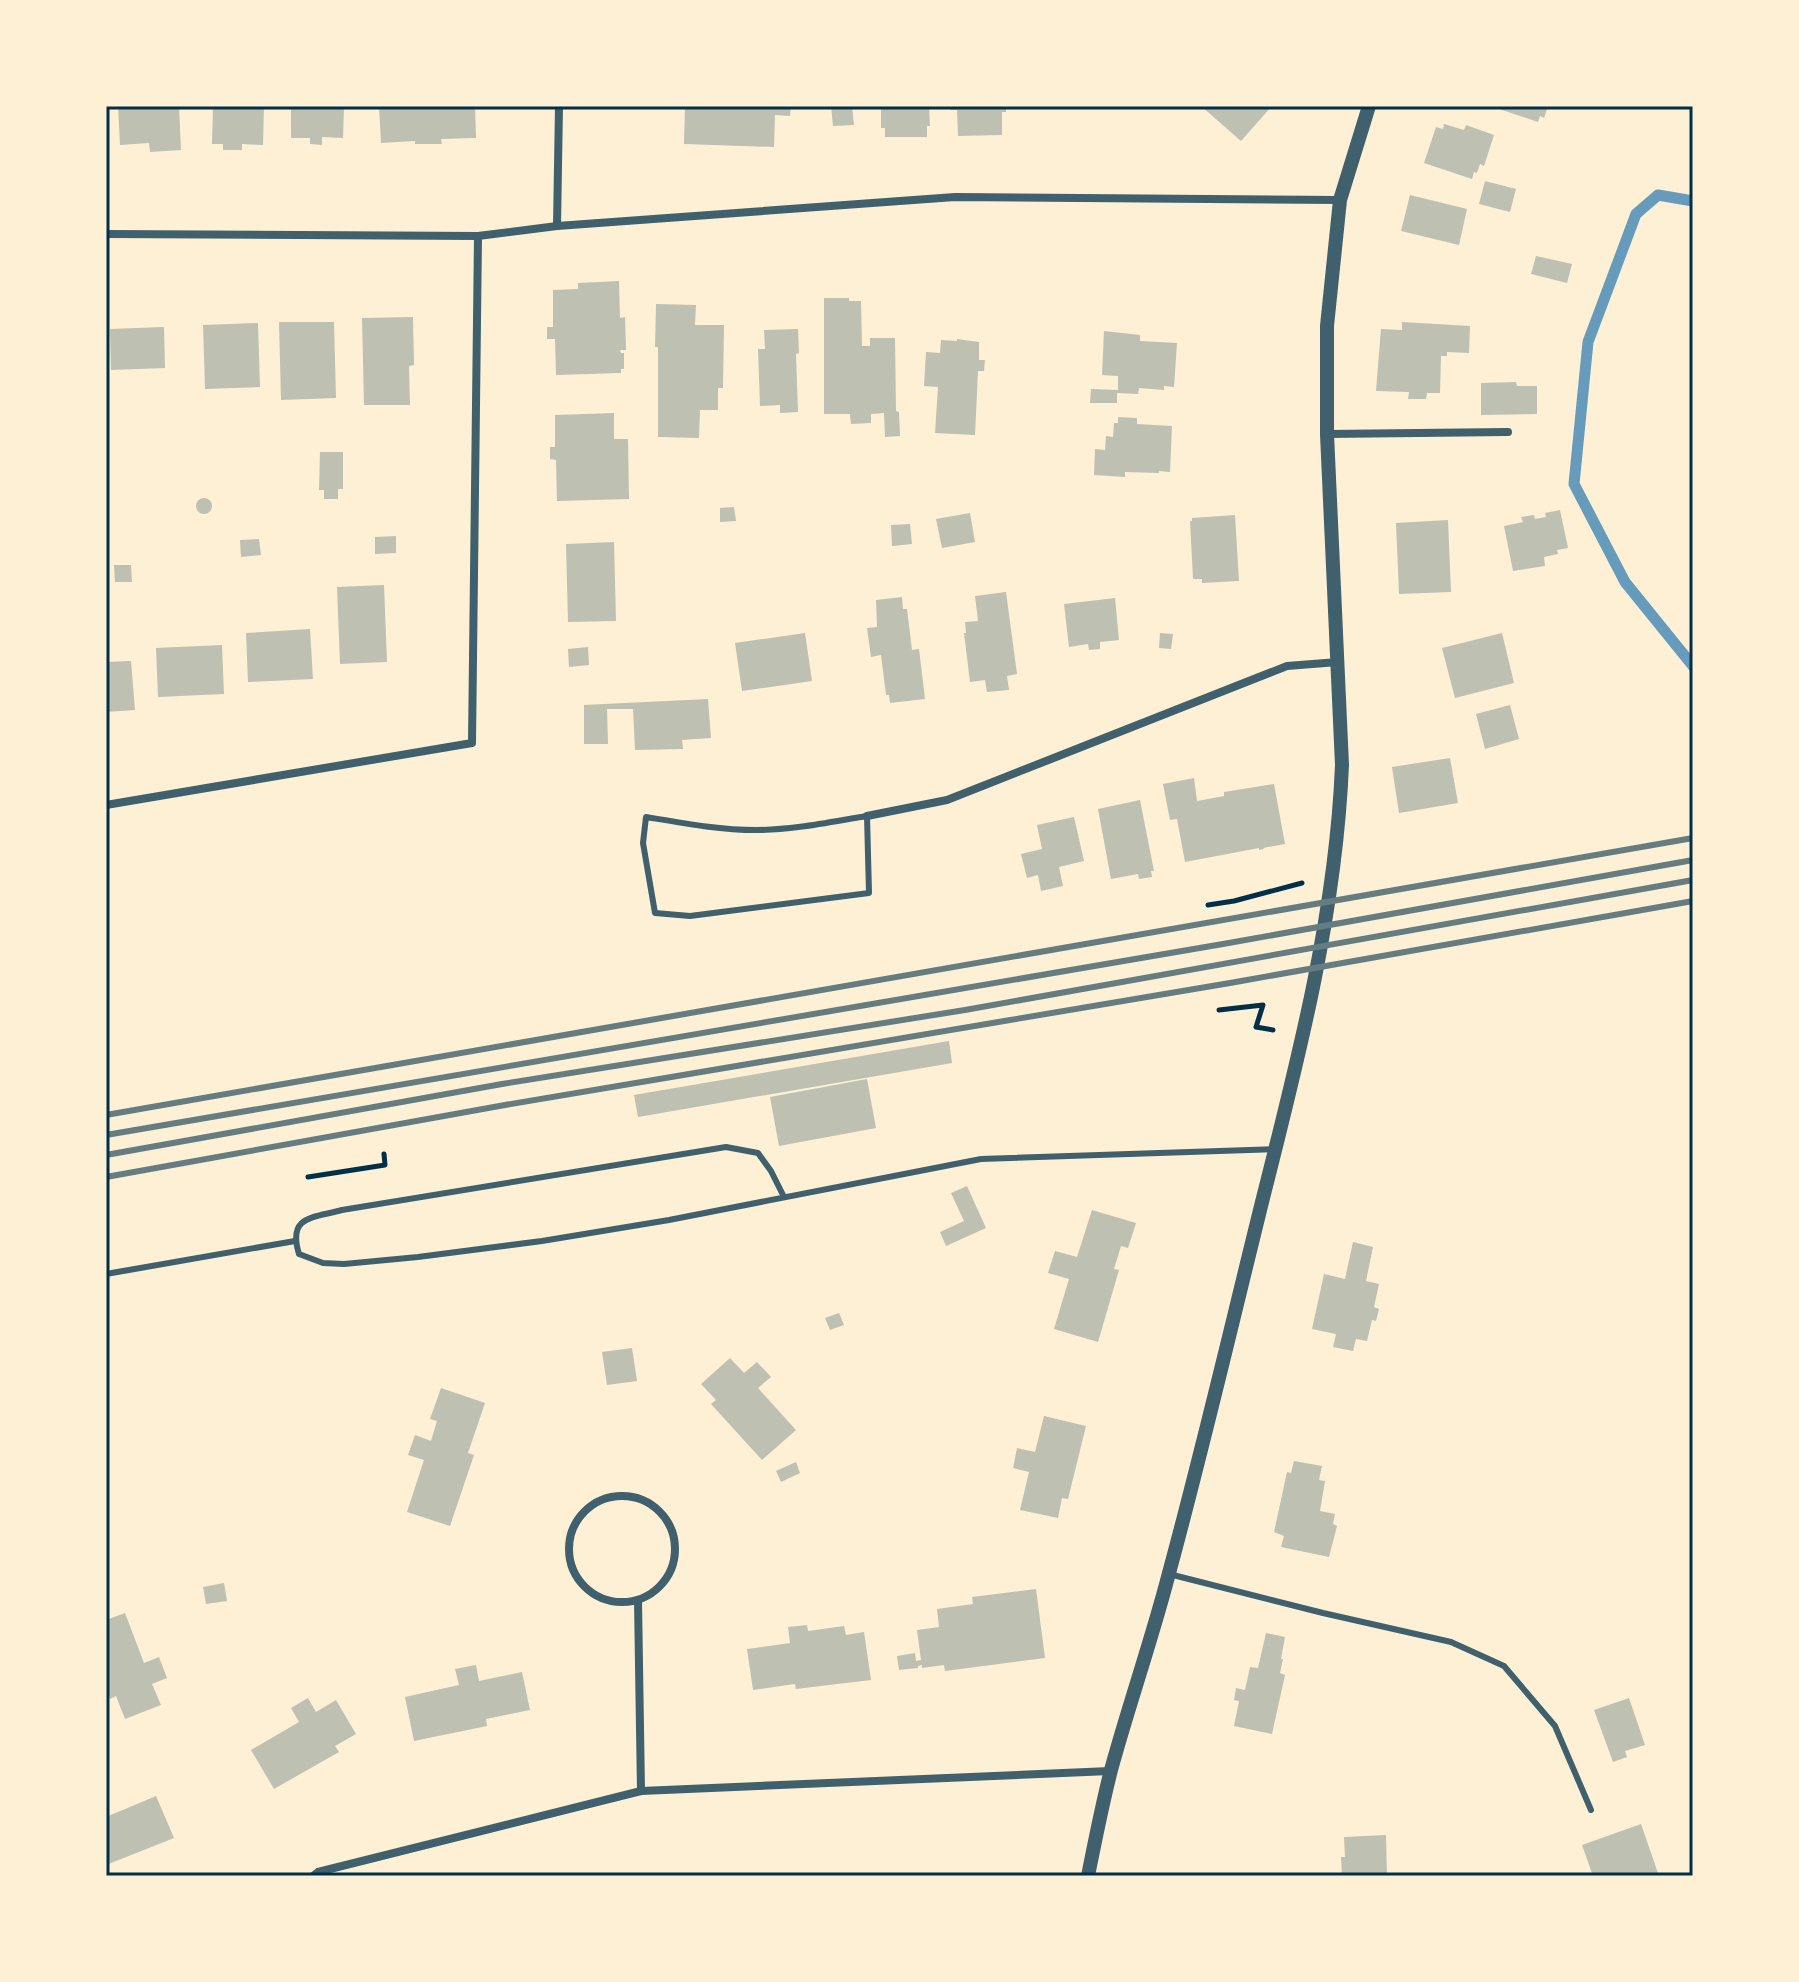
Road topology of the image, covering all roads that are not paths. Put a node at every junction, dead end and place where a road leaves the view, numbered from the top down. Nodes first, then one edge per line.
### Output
1 (559, 106) edge
2 (1369, 106) edge
3 (1340, 200) junction
4 (557, 226) junction
5 (106, 234) edge
6 (478, 236) junction
7 (1508, 432) dead end
8 (1327, 434) junction
9 (1338, 662) junction
10 (106, 805) edge
11 (867, 816) junction
12 (1276, 1149) junction
13 (784, 1197) junction
14 (295, 1241) junction
15 (106, 1274) edge
16 (1169, 1574) junction
17 (638, 1601) junction
18 (1110, 1771) junction
19 (641, 1791) junction
20 (1591, 1810) dead end
21 (313, 1876) edge
22 (1088, 1876) edge

1 - 4 street
2 - 3 street
3 - 4 street
3 - 8 street
4 - 6 street
5 - 6 street
6 - 10 street
7 - 8 street
8 - 9 street
9 - 11 street
9 - 12 street
11 - 11 lane
12 - 13 lane
12 - 16 street
13 - 14 lane
13 - 14 lane
14 - 15 lane
16 - 18 street
16 - 20 lane
17 - 17 street
17 - 19 street
18 - 19 street
18 - 22 street
19 - 21 street

